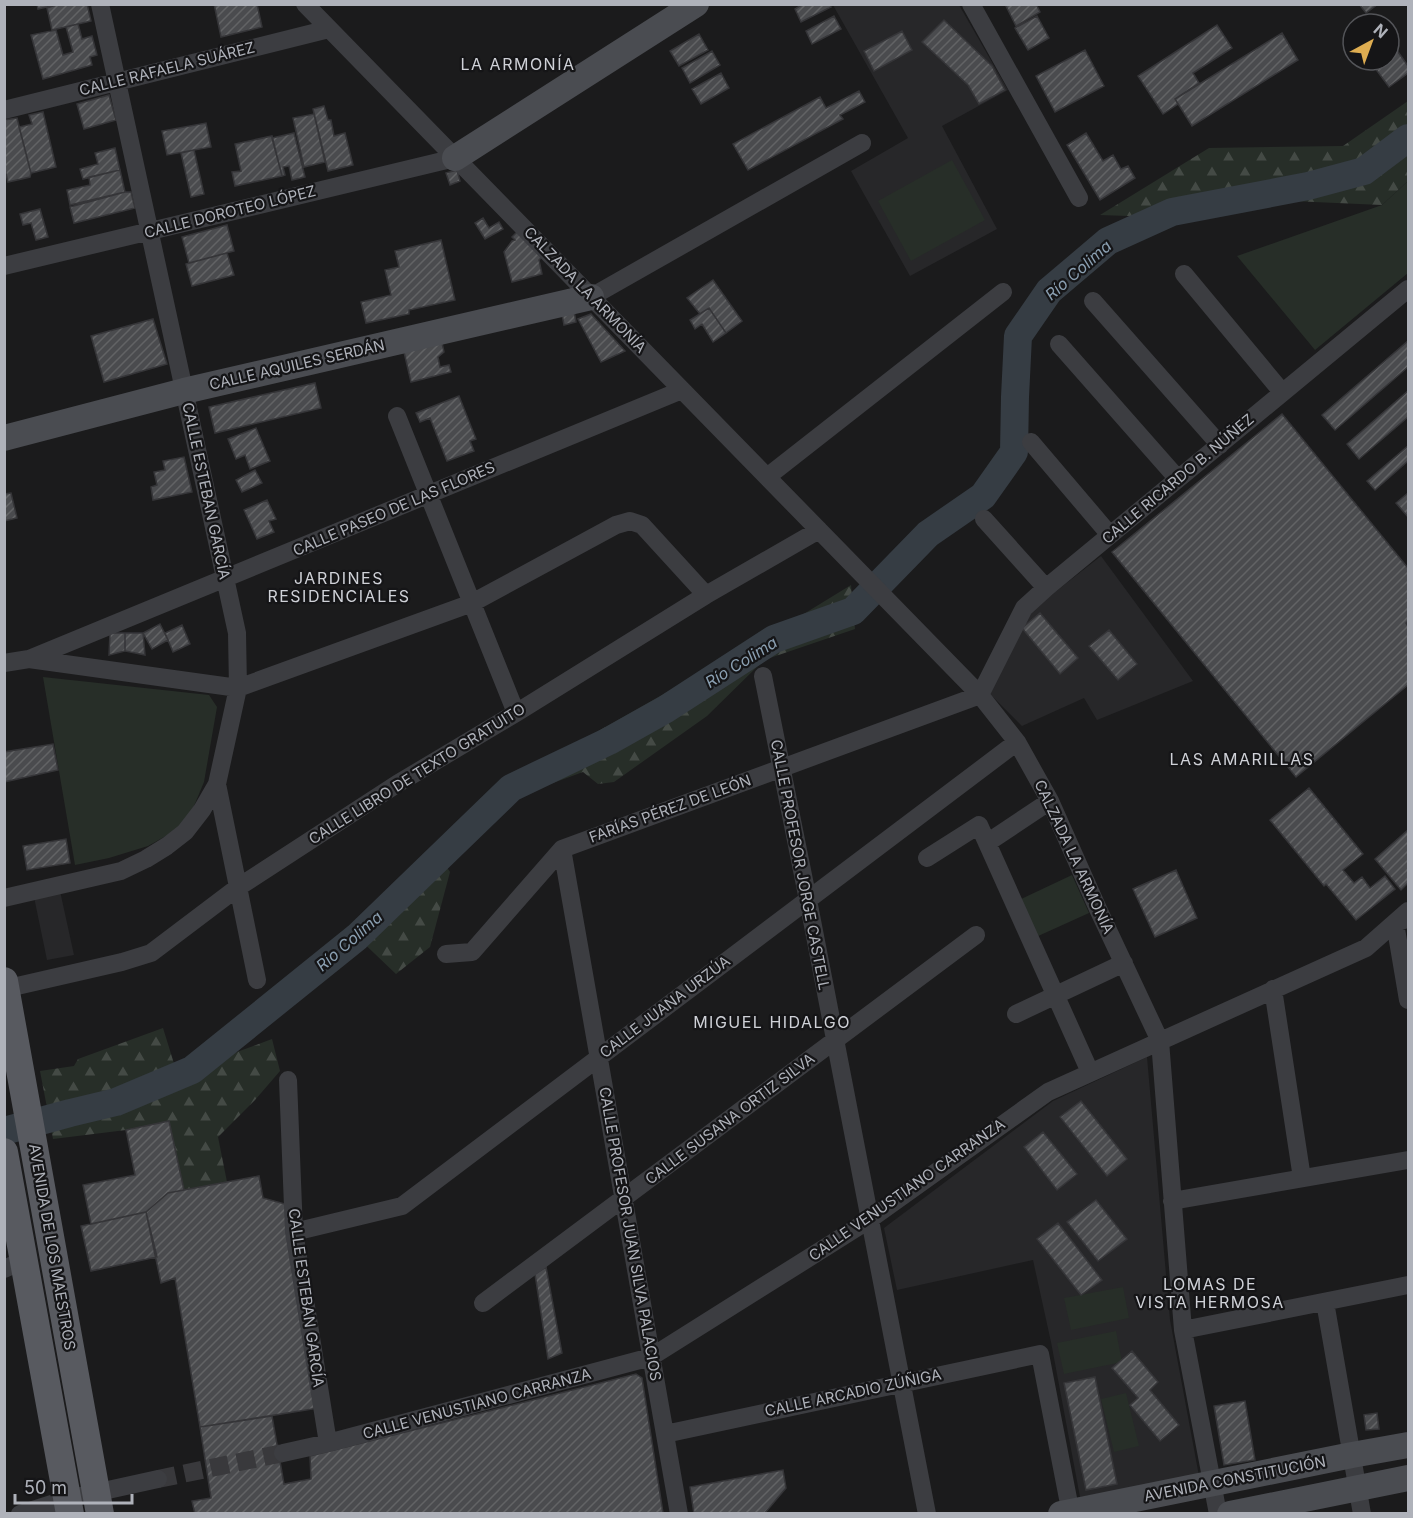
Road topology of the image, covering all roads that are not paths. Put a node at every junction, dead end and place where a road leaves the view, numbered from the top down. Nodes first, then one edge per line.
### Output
1 (100, 4) edge
2 (305, 4) edge
3 (696, 4) edge
4 (971, 4) edge
5 (329, 29) junction
6 (117, 82) junction
7 (4, 110) edge
8 (862, 143) dead end
9 (455, 158) junction
10 (1079, 198) dead end
11 (149, 232) junction
12 (4, 267) edge
13 (1184, 274) dead end
14 (1408, 289) edge
15 (1003, 292) dead end
16 (591, 297) junction
17 (1093, 301) dead end
18 (1059, 344) dead end
19 (682, 390) junction
20 (184, 391) junction
21 (1282, 392) junction
22 (397, 416) dead end
23 (4, 438) edge
24 (1031, 442) dead end
25 (1220, 445) junction
26 (767, 477) junction
27 (1178, 479) junction
28 (428, 494) junction
29 (984, 519) dead end
30 (819, 530) junction
31 (1110, 535) junction
32 (225, 579) junction
33 (1046, 588) junction
34 (706, 595) junction
35 (472, 603) junction
36 (29, 658) junction
37 (4, 663) edge
38 (763, 676) dead end
39 (238, 688) junction
40 (980, 695) junction
41 (516, 713) junction
42 (1017, 742) junction
43 (781, 768) junction
44 (217, 784) junction
45 (1050, 801) junction
46 (987, 843) junction
47 (562, 849) junction
48 (927, 858) dead end
49 (237, 888) junction
50 (4, 898) edge
51 (808, 900) junction
52 (1404, 918) edge
53 (976, 936) dead end
54 (446, 954) dead end
55 (1124, 963) junction
56 (257, 980) dead end
57 (5, 986) edge
58 (1273, 989) junction
59 (1056, 995) junction
60 (1408, 1000) edge
61 (1016, 1014) dead end
62 (835, 1041) junction
63 (1160, 1041) junction
64 (598, 1056) junction
65 (1090, 1072) junction
66 (288, 1080) dead end
67 (4, 1152) edge
68 (1408, 1160) edge
69 (1302, 1178) junction
70 (623, 1198) junction
71 (1172, 1201) junction
72 (869, 1220) junction
73 (294, 1232) junction
74 (14, 1264) edge
75 (1408, 1285) edge
76 (1325, 1302) junction
77 (483, 1303) dead end
78 (1183, 1330) junction
79 (651, 1357) junction
80 (901, 1383) junction
81 (665, 1434) junction
82 (327, 1443) junction
83 (1408, 1445) edge
84 (283, 1453) tunnel mouth
85 (1352, 1455) junction
86 (1408, 1478) edge
87 (158, 1479) tunnel mouth
88 (1212, 1484) junction
89 (1358, 1488) junction
90 (98, 1503) edge
91 (69, 1506) edge
92 (1068, 1513) edge
93 (20, 1514) edge
94 (679, 1514) edge
95 (927, 1514) edge
96 (1218, 1514) edge
97 (1230, 1514) edge
98 (1362, 1514) edge

1 - 6 street, CALLE ESTEBAN GARCÍA
2 - 5 street, CALZADA LA ARMONÍA
3 - 9 street
4 - 10 street
5 - 6 street, CALLE RAFAELA SUÁREZ
5 - 9 street, CALZADA LA ARMONÍA
6 - 7 street, CALLE RAFAELA SUÁREZ
6 - 11 street, CALLE ESTEBAN GARCÍA
8 - 16 street
9 - 11 street, CALLE DOROTEO LÓPEZ
9 - 16 street, CALZADA LA ARMONÍA
11 - 12 street, CALLE DOROTEO LÓPEZ
11 - 20 street, CALLE ESTEBAN GARCÍA
13 - 21 street
14 - 21 street, CALLE RICARDO B. NÚÑEZ
15 - 26 street
16 - 19 street, CALZADA LA ARMONÍA
16 - 20 street, CALLE AQUILES SERDÁN
17 - 25 street
18 - 27 street
19 - 26 street, CALZADA LA ARMONÍA
19 - 28 street, CALLE PASEO DE LAS FLORES
20 - 23 street, CALLE AQUILES SERDÁN
20 - 32 street, CALLE ESTEBAN GARCÍA
21 - 25 street, CALLE RICARDO B. NÚÑEZ
22 - 28 street
24 - 31 street
25 - 27 street, CALLE RICARDO B. NÚÑEZ
26 - 30 street, CALZADA LA ARMONÍA
27 - 31 street, CALLE RICARDO B. NÚÑEZ
28 - 32 street, CALLE PASEO DE LAS FLORES
28 - 35 street
29 - 33 street
30 - 34 street, CALLE LIBRO DE TEXTO GRATUITO
30 - 40 street, CALZADA LA ARMONÍA
31 - 33 street, CALLE RICARDO B. NÚÑEZ
32 - 36 street, CALLE PASEO DE LAS FLORES
32 - 39 street, CALLE ESTEBAN GARCÍA
33 - 40 street, CALLE RICARDO B. NÚÑEZ
34 - 35 street
34 - 41 street, CALLE LIBRO DE TEXTO GRATUITO
35 - 39 street
35 - 41 street
36 - 37 street, CALLE PASEO DE LAS FLORES
36 - 39 street
38 - 43 street, CALLE PROFESOR JORGE CASTELL
39 - 44 street, CALLE ESTEBAN GARCÍA
40 - 42 street, CALZADA LA ARMONÍA
40 - 43 street, FARÍAS PÉREZ DE LEÓN
41 - 49 street, CALLE LIBRO DE TEXTO GRATUITO
42 - 45 street, CALZADA LA ARMONÍA
42 - 51 street, CALLE JUANA URZÚA
43 - 47 street, FARÍAS PÉREZ DE LEÓN
43 - 51 street, CALLE PROFESOR JORGE CASTELL
44 - 49 street, CALLE ESTEBAN GARCÍA
44 - 50 street
45 - 46 street
45 - 55 street, CALZADA LA ARMONÍA
46 - 48 street
46 - 59 street
47 - 54 street
47 - 64 street, CALLE PROFESOR JUAN SILVA PALACIOS
49 - 56 street, CALLE ESTEBAN GARCÍA
49 - 57 street, CALLE LIBRO DE TEXTO GRATUITO
51 - 62 street, CALLE PROFESOR JORGE CASTELL
51 - 64 street, CALLE JUANA URZÚA
52 - 58 street, CALLE VENUSTIANO CARRANZA
52 - 60 street
53 - 62 street, CALLE SUSANA ORTIZ SILVA
55 - 59 street
55 - 63 street, CALZADA LA ARMONÍA
57 - 90 main road, AVENIDA DE LOS MAESTROS
58 - 63 street, CALLE VENUSTIANO CARRANZA
58 - 69 street
59 - 61 street
59 - 65 street
62 - 70 street, CALLE SUSANA ORTIZ SILVA
62 - 72 street, CALLE PROFESOR JORGE CASTELL
63 - 65 street, CALLE VENUSTIANO CARRANZA
63 - 71 street
64 - 70 street, CALLE PROFESOR JUAN SILVA PALACIOS
64 - 73 street, CALLE JUANA URZÚA
65 - 72 street, CALLE VENUSTIANO CARRANZA
66 - 73 street, CALLE ESTEBAN GARCÍA
67 - 74 main road, AVENIDA DE LOS MAESTROS
68 - 69 street
69 - 71 street
70 - 77 street, CALLE SUSANA ORTIZ SILVA
70 - 79 street, CALLE PROFESOR JUAN SILVA PALACIOS
71 - 78 street
72 - 79 street, CALLE VENUSTIANO CARRANZA
72 - 80 street, CALLE PROFESOR JORGE CASTELL
73 - 82 street, CALLE ESTEBAN GARCÍA
74 - 91 main road, AVENIDA DE LOS MAESTROS
75 - 76 street
76 - 78 street
76 - 85 street
78 - 88 street
79 - 81 street, CALLE PROFESOR JUAN SILVA PALACIOS
79 - 82 street, CALLE VENUSTIANO CARRANZA
80 - 81 street, CALLE ARCADIO ZÚÑIGA
80 - 92 street, CALLE ARCADIO ZÚÑIGA
80 - 95 street, CALLE PROFESOR JORGE CASTELL
81 - 94 street, CALLE PROFESOR JUAN SILVA PALACIOS
82 - 84 street, CALLE VENUSTIANO CARRANZA
83 - 85 street, AVENIDA CONSTITUCIÓN
85 - 88 street, AVENIDA CONSTITUCIÓN
85 - 89 street
86 - 89 street
87 - 90 street
88 - 92 street, AVENIDA CONSTITUCIÓN
88 - 96 street
89 - 97 street
89 - 98 street
90 - 91 street
91 - 93 street

